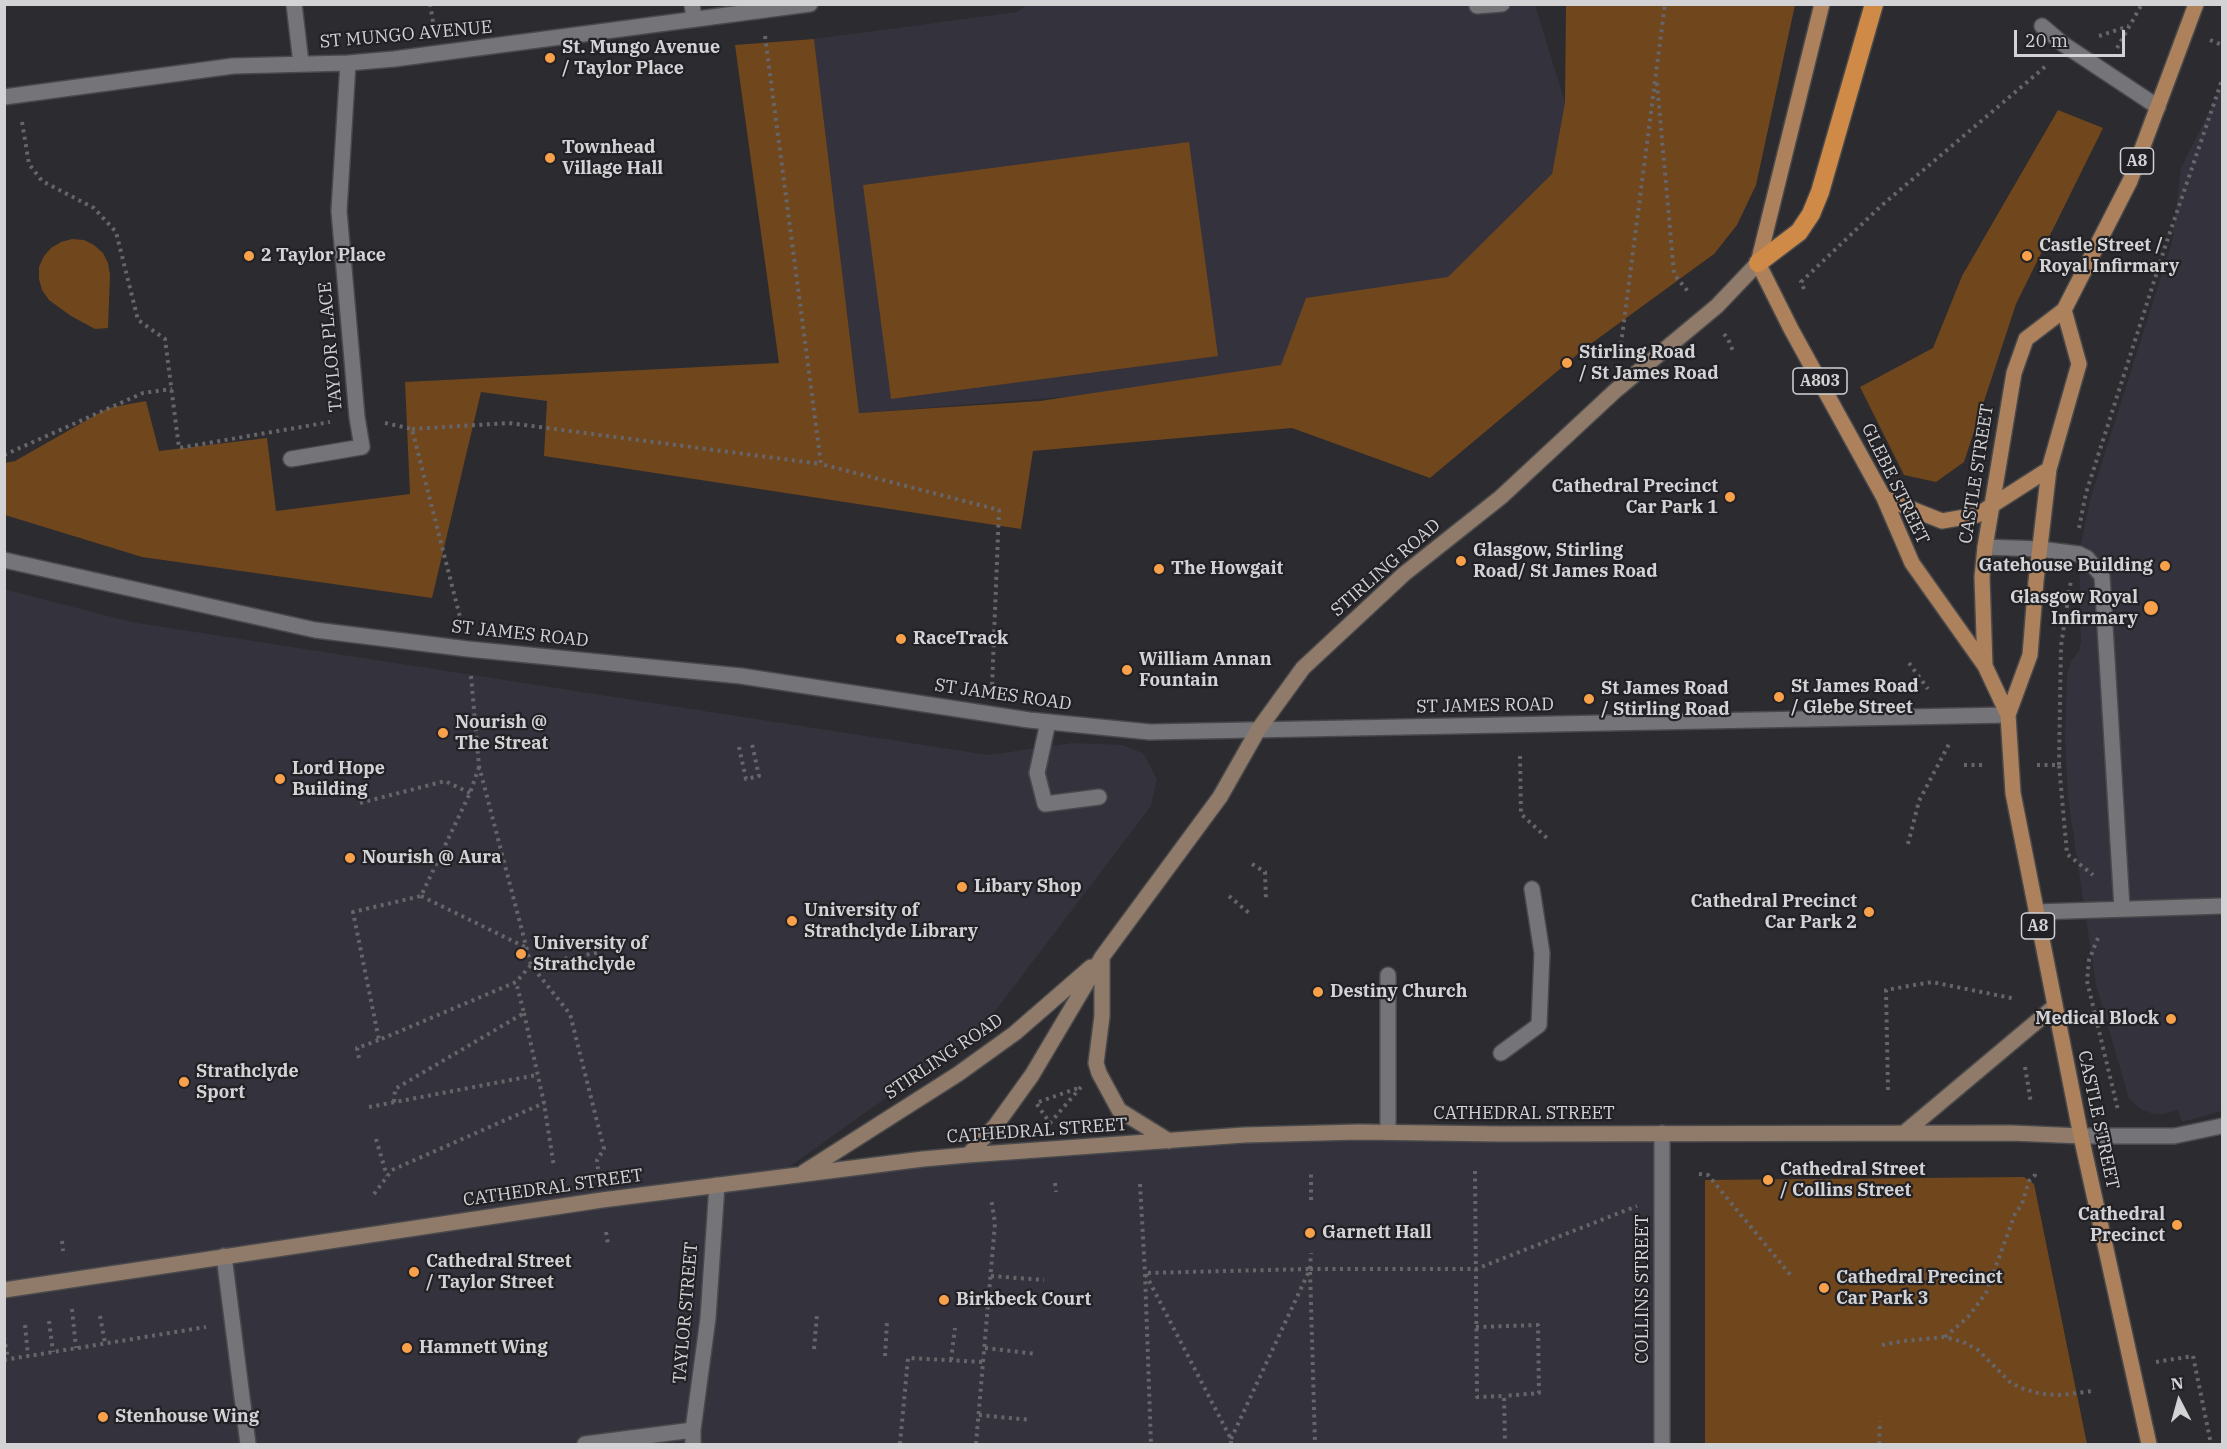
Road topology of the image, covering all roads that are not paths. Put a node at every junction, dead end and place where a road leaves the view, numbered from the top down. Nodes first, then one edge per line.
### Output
1 (294, 4) edge
2 (810, 4) edge
3 (1502, 4) edge
4 (1821, 4) edge
5 (1874, 4) edge
6 (2196, 4) edge
7 (1477, 6) dead end
8 (693, 12) edge
9 (2042, 26) dead end
10 (301, 63) junction
11 (348, 63) junction
12 (11, 96) edge
13 (2158, 107) junction
14 (1758, 263) junction
15 (2064, 310) junction
16 (291, 459) dead end
17 (2049, 470) junction
18 (1884, 498) junction
19 (1992, 506) junction
20 (1985, 547) junction
21 (2040, 549) junction
22 (4, 560) edge
23 (1985, 666) junction
24 (2008, 715) junction
25 (1048, 722) junction
26 (1258, 730) junction
27 (1099, 797) dead end
28 (1532, 889) dead end
29 (2223, 906) edge
30 (2122, 908) junction
31 (2036, 912) junction
32 (1102, 957) junction
33 (1388, 975) dead end
34 (2054, 1006) junction
35 (1501, 1053) dead end
36 (2223, 1126) edge
37 (1388, 1132) junction
38 (1662, 1133) junction
39 (1904, 1133) junction
40 (2081, 1136) junction
41 (1169, 1141) junction
42 (968, 1155) junction
43 (799, 1175) junction
44 (717, 1185) junction
45 (224, 1256) junction
46 (4, 1290) edge
47 (693, 1437) edge
48 (248, 1444) edge
49 (585, 1444) edge
50 (1662, 1444) edge
51 (2149, 1444) edge

1 - 10 street
2 - 8 street, ST MUNGO AVENUE
3 - 7 street
4 - 14 main road
5 - 14 highway
6 - 13 main road, CASTLE STREET / A8
8 - 11 street, ST MUNGO AVENUE
9 - 13 street
10 - 11 street, ST MUNGO AVENUE
10 - 12 street, ST MUNGO AVENUE
11 - 16 street, TAYLOR PLACE
13 - 15 main road, CASTLE STREET / A8
14 - 18 main road, GLEBE STREET / A803
14 - 26 street, STIRLING ROAD
15 - 17 main road, CASTLE STREET / A8
15 - 19 main road, CASTLE STREET
17 - 19 main road
17 - 21 main road, CASTLE STREET / A8
18 - 19 main road
18 - 23 main road, GLEBE STREET / A803
19 - 20 main road, CASTLE STREET
20 - 21 street
20 - 23 main road, CASTLE STREET
21 - 24 main road, CASTLE STREET / A8
21 - 30 street
22 - 25 street, ST JAMES ROAD
23 - 24 main road, GLEBE STREET / A803
24 - 26 street, ST JAMES ROAD
24 - 31 main road, CASTLE STREET / A8
25 - 26 street, ST JAMES ROAD
25 - 27 street
26 - 32 street, STIRLING ROAD
28 - 35 street
29 - 30 street
30 - 31 street
31 - 34 main road, CASTLE STREET / A8
32 - 41 street
32 - 42 street, STIRLING ROAD
32 - 43 street, STIRLING ROAD
33 - 37 street
34 - 39 street
34 - 40 main road, CASTLE STREET / A8
36 - 40 street
37 - 38 street, CATHEDRAL STREET
37 - 41 street, CATHEDRAL STREET
38 - 39 street, CATHEDRAL STREET
38 - 50 street, COLLINS STREET
39 - 40 street, CATHEDRAL STREET
40 - 51 main road, CASTLE STREET / A8
41 - 42 street, CATHEDRAL STREET
42 - 43 street, CATHEDRAL STREET
43 - 44 street, CATHEDRAL STREET
44 - 45 street, CATHEDRAL STREET
44 - 47 street, TAYLOR STREET
45 - 46 street, CATHEDRAL STREET
45 - 48 street
47 - 49 street

